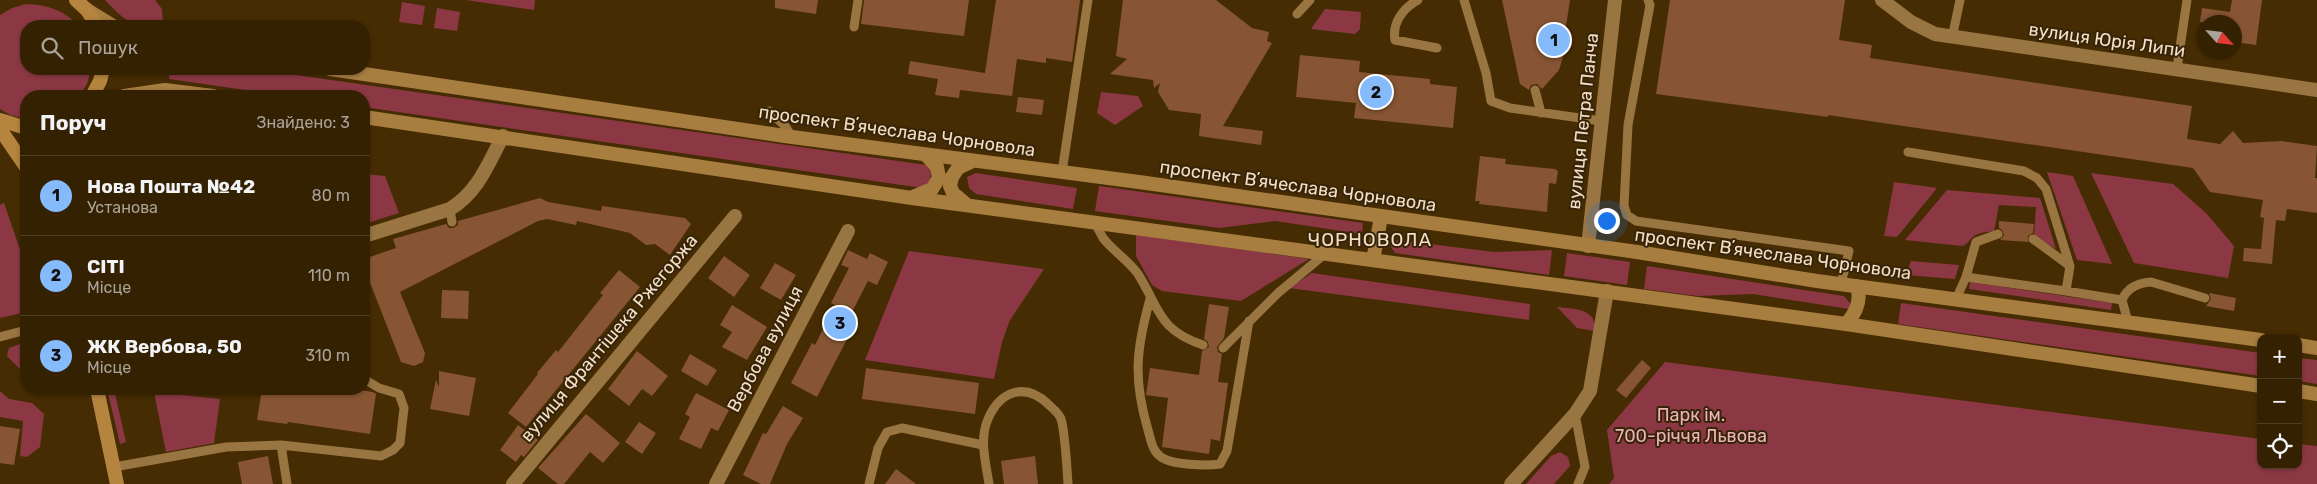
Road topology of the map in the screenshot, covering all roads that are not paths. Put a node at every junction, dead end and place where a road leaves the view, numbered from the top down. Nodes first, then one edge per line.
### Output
1 (858, 0) edge
2 (1088, 0) edge
3 (1310, 0) edge
4 (1418, 0) edge
5 (1464, 0) edge
6 (1615, 0) edge
7 (1648, 0) edge
8 (1882, 0) edge
9 (1960, 0) edge
10 (2187, 0) edge
11 (81, 4) edge
12 (1297, 14) dead end
13 (93, 20) edge
14 (104, 20) edge
15 (854, 27) dead end
16 (1952, 38) junction
17 (1437, 48) dead end
18 (2177, 68) junction
19 (102, 75) edge
20 (370, 75) edge
21 (95, 90) edge
22 (1535, 90) dead end
23 (2317, 90) edge
24 (768, 111) dead end
25 (1541, 113) junction
26 (370, 118) edge
27 (0, 120) edge
28 (1601, 121) junction
29 (20, 126) edge
30 (0, 129) edge
31 (503, 136) junction
32 (792, 137) junction
33 (1908, 152) dead end
34 (927, 156) junction
35 (20, 158) edge
36 (971, 162) junction
37 (1062, 172) junction
38 (912, 198) junction
39 (966, 205) junction
40 (735, 216) dead end
41 (1381, 217) junction
42 (1094, 221) junction
43 (848, 231) dead end
44 (1998, 234) dead end
45 (370, 235) edge
46 (2033, 239) dead end
47 (1588, 246) junction
48 (1326, 253) junction
49 (1373, 260) junction
50 (2070, 266) junction
51 (1966, 277) junction
52 (1841, 284) junction
53 (1857, 286) junction
54 (2066, 291) junction
55 (1607, 292) junction
56 (2205, 298) dead end
57 (1150, 299) junction
58 (1956, 299) junction
59 (2122, 300) junction
60 (1249, 321) junction
61 (2128, 322) junction
62 (1846, 324) junction
63 (20, 332) edge
64 (0, 337) edge
65 (2257, 339) edge
66 (1203, 345) dead end
67 (2302, 346) edge
68 (1223, 348) dead end
69 (2317, 348) edge
70 (370, 383) edge
71 (2257, 385) edge
72 (2302, 392) edge
73 (2317, 394) edge
74 (99, 395) edge
75 (1575, 414) junction
76 (983, 445) junction
77 (281, 446) junction
78 (114, 467) junction
79 (117, 484) edge
80 (287, 484) edge
81 (513, 484) edge
82 (716, 484) edge
83 (869, 484) edge
84 (989, 484) edge
85 (1068, 484) edge
86 (1511, 484) edge
87 (1578, 484) edge

1 - 15 lane
2 - 37 lane
3 - 12 lane
4 - 17 lane
5 - 25 lane
6 - 28 street, вулиця Петра Панча
7 - 52 lane
8 - 16 street
9 - 16 lane
10 - 18 lane
11 - 13 main road
11 - 14 main road
16 - 18 street, вулиця Юрія Липи
18 - 23 street, вулиця Юрія Липи
19 - 21 main road
20 - 32 main road, проспект Вʼячеслава Чорновола
22 - 25 lane
24 - 32 lane
25 - 28 lane
26 - 31 main road
27 - 29 main road
28 - 47 street, вулиця Петра Панча
30 - 35 main road
31 - 38 main road
31 - 45 street
32 - 34 main road, проспект Вʼячеслава Чорновола
33 - 50 lane
34 - 36 main road, проспект Вʼячеслава Чорновола
34 - 38 main road
36 - 37 main road, проспект Вʼячеслава Чорновола
36 - 39 main road
37 - 41 main road, проспект Вʼячеслава Чорновола
38 - 39 main road
39 - 42 main road
40 - 81 street, вулиця Франтішека Ржегоржа
41 - 47 main road, проспект Вʼячеслава Чорновола
41 - 49 main road
42 - 48 main road
42 - 57 lane
43 - 82 street, Вербова вулиця
44 - 51 lane
46 - 50 lane
47 - 52 main road, проспект Вʼячеслава Чорновола
48 - 49 main road
48 - 60 lane
49 - 55 main road
50 - 54 lane
51 - 54 lane
51 - 58 lane
52 - 53 main road, проспект Вʼячеслава Чорновола
53 - 58 main road, проспект Вʼячеслава Чорновола
53 - 62 main road
54 - 59 lane
55 - 62 main road
55 - 75 street
56 - 59 lane
57 - 60 lane
57 - 66 lane
58 - 61 main road, проспект Вʼячеслава Чорновола
59 - 61 lane
60 - 68 lane
61 - 65 main road, проспект Вʼячеслава Чорновола
62 - 71 main road
63 - 64 lane
67 - 69 main road
70 - 77 lane
72 - 73 main road
74 - 78 main road
75 - 86 street
75 - 87 lane
76 - 83 lane
76 - 84 lane
76 - 85 lane
77 - 78 lane
77 - 80 lane
78 - 79 main road

